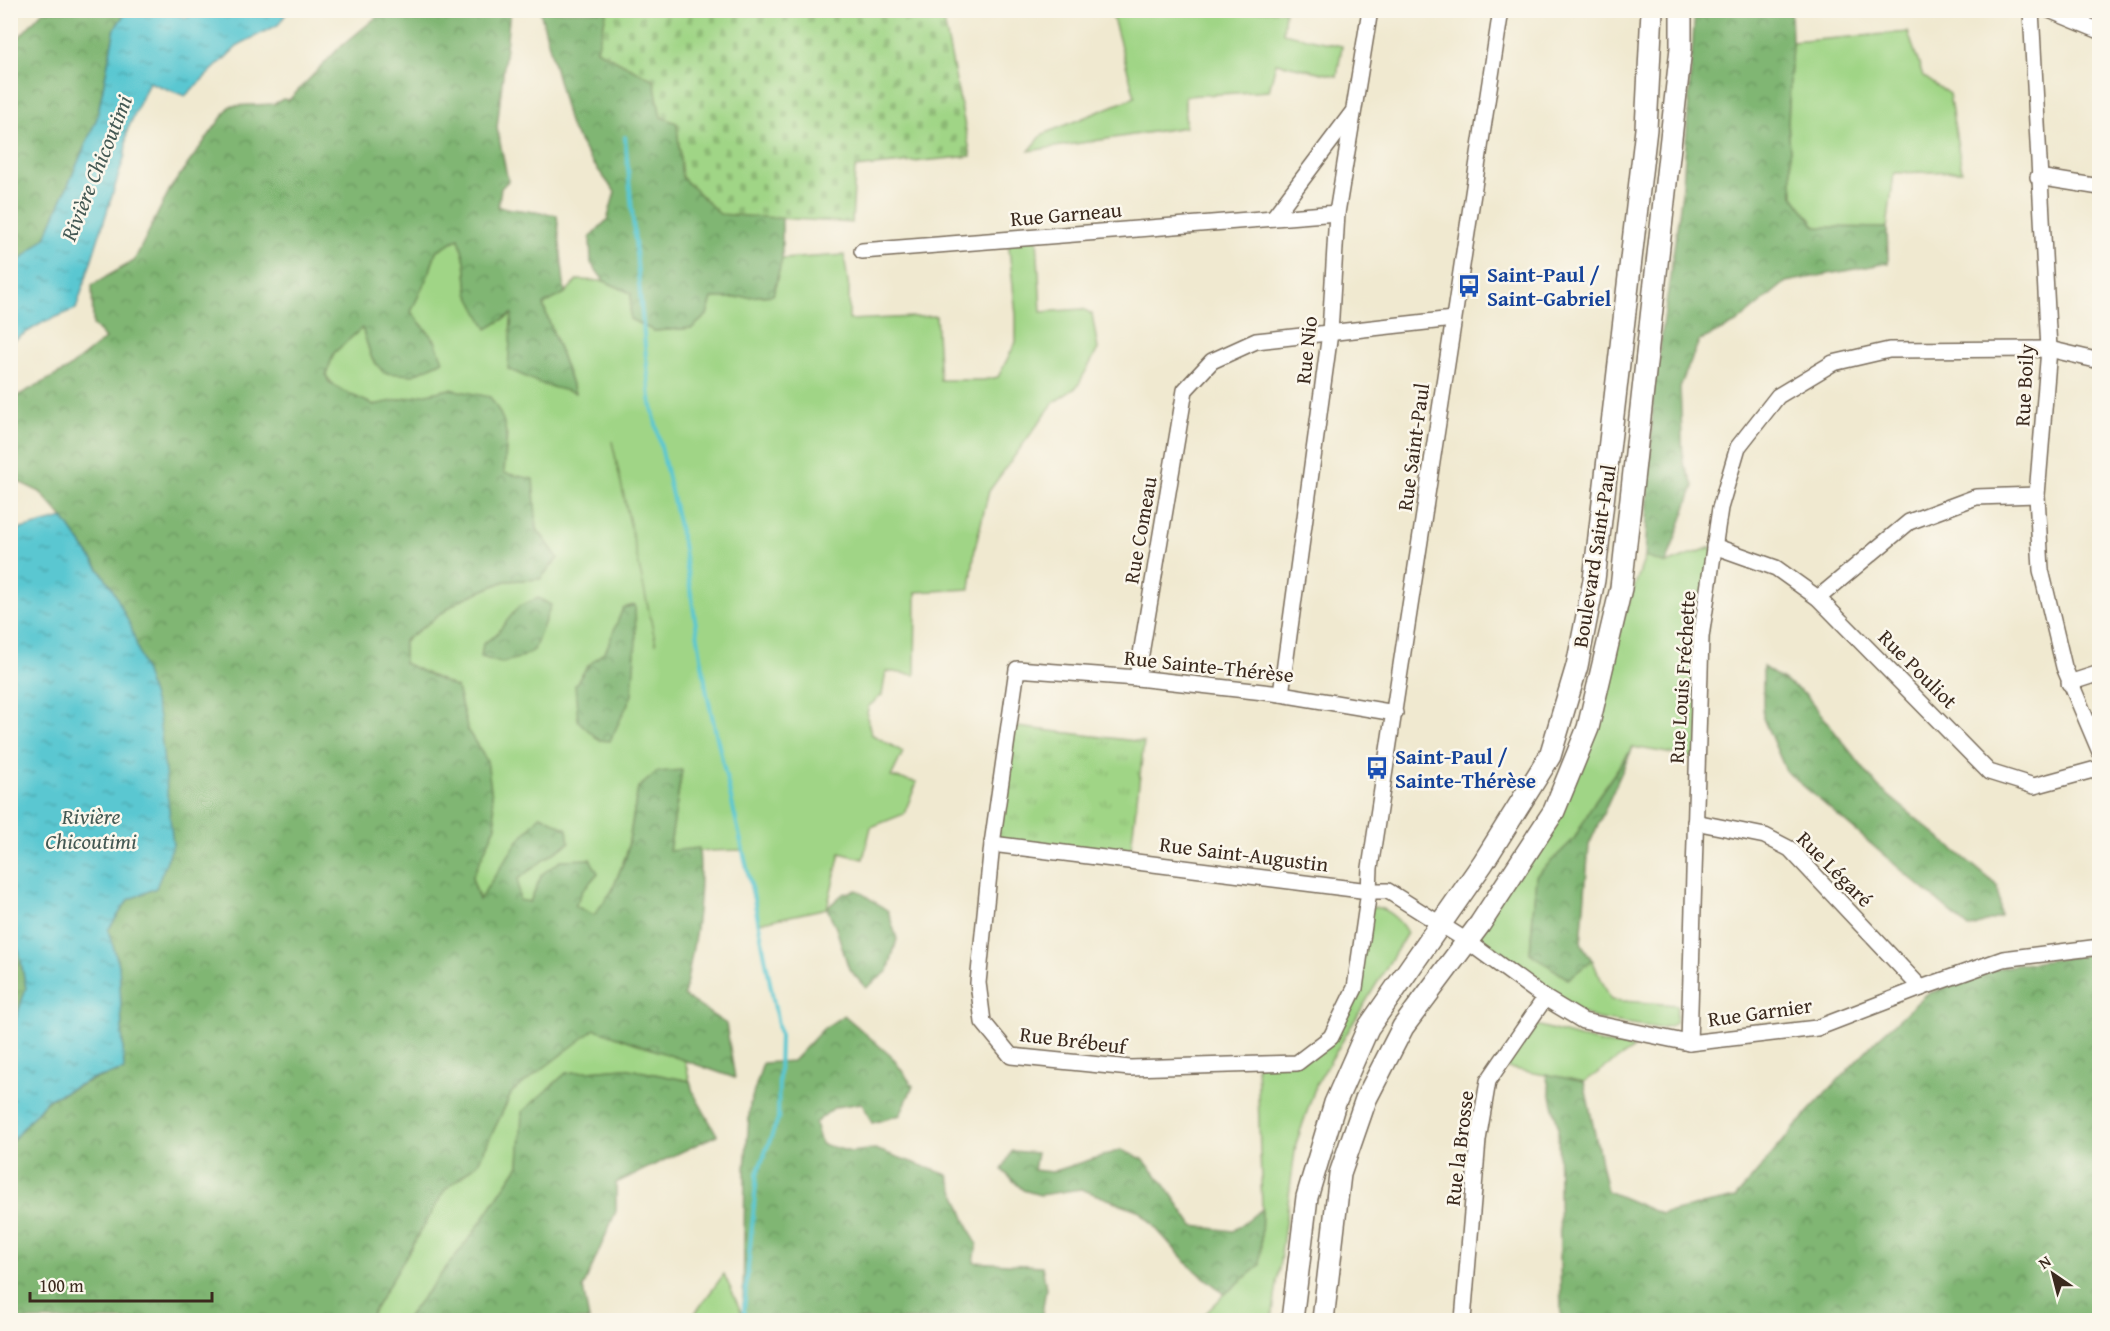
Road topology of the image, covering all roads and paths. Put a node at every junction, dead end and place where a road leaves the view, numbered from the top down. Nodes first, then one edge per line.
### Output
1 (1370, 10) edge
2 (1502, 10) edge
3 (1652, 10) edge
4 (1682, 10) edge
5 (2031, 10) edge
6 (2049, 10) edge
7 (2100, 31) edge
8 (1354, 111) junction
9 (2038, 177) junction
10 (2100, 187) edge
11 (1337, 213) junction
12 (1273, 218) junction
13 (862, 251) dead end
14 (1453, 319) junction
15 (1330, 333) junction
16 (2049, 350) junction
17 (2100, 361) edge
18 (2037, 495) junction
19 (1713, 546) junction
20 (1818, 598) junction
21 (1017, 669) joint
22 (2100, 673) edge
23 (1137, 678) junction
24 (2069, 683) junction
25 (1281, 694) junction
26 (1395, 713) junction
27 (2100, 752) edge
28 (2100, 768) edge
29 (1695, 822) junction
30 (992, 844) junction
31 (1369, 891) junction
32 (1441, 924) junction
33 (1472, 944) junction
34 (2100, 947) edge
35 (1921, 988) junction
36 (1545, 998) junction
37 (1689, 1043) junction
38 (1292, 1320) edge
39 (1323, 1320) edge
40 (1463, 1320) edge

1 - 8 street, Rue Nio
2 - 14 street, Rue Saint-Paul
3 - 32 main road, Boulevard Saint-Paul
4 - 33 main road, Boulevard Saint-Paul
5 - 9 street, Rue Boily
6 - 7 street
8 - 11 street, Rue Nio
8 - 12 street
9 - 10 street
9 - 16 street, Rue Boily
11 - 12 street, Rue Garneau
11 - 15 street, Rue Nio
12 - 13 street, Rue Garneau
14 - 15 street
14 - 26 street, Rue Saint-Paul
15 - 23 street, Rue Comeau
15 - 25 street, Rue Nio
16 - 17 street, Rue Louis Fréchette
16 - 18 street, Rue Boily
16 - 19 street, Rue Louis Fréchette
18 - 20 street
18 - 24 street, Rue Boily
19 - 20 street, Rue Pouliot
19 - 29 street, Rue Louis Fréchette
20 - 28 street, Rue Pouliot
21 - 23 street, Rue Sainte-Thérèse
21 - 30 street, Rue Brébeuf
22 - 24 street
23 - 25 street, Rue Sainte-Thérèse
24 - 27 street, Rue Boily
25 - 26 street, Rue Sainte-Thérèse
26 - 31 street, Rue Saint-Paul
29 - 35 street, Rue Légaré
29 - 37 street, Rue Louis Fréchette
30 - 31 street, Rue Saint-Augustin
30 - 31 street, Rue Brébeuf
31 - 32 street, Rue Saint-Augustin
32 - 33 street, Rue Saint-Augustin
32 - 38 main road, Boulevard Saint-Paul
33 - 36 street, Rue Garnier
33 - 39 main road, Boulevard Saint-Paul
34 - 35 street, Rue Garnier
35 - 37 street, Rue Garnier
36 - 37 street, Rue Garnier
36 - 40 street, Rue la Brosse

